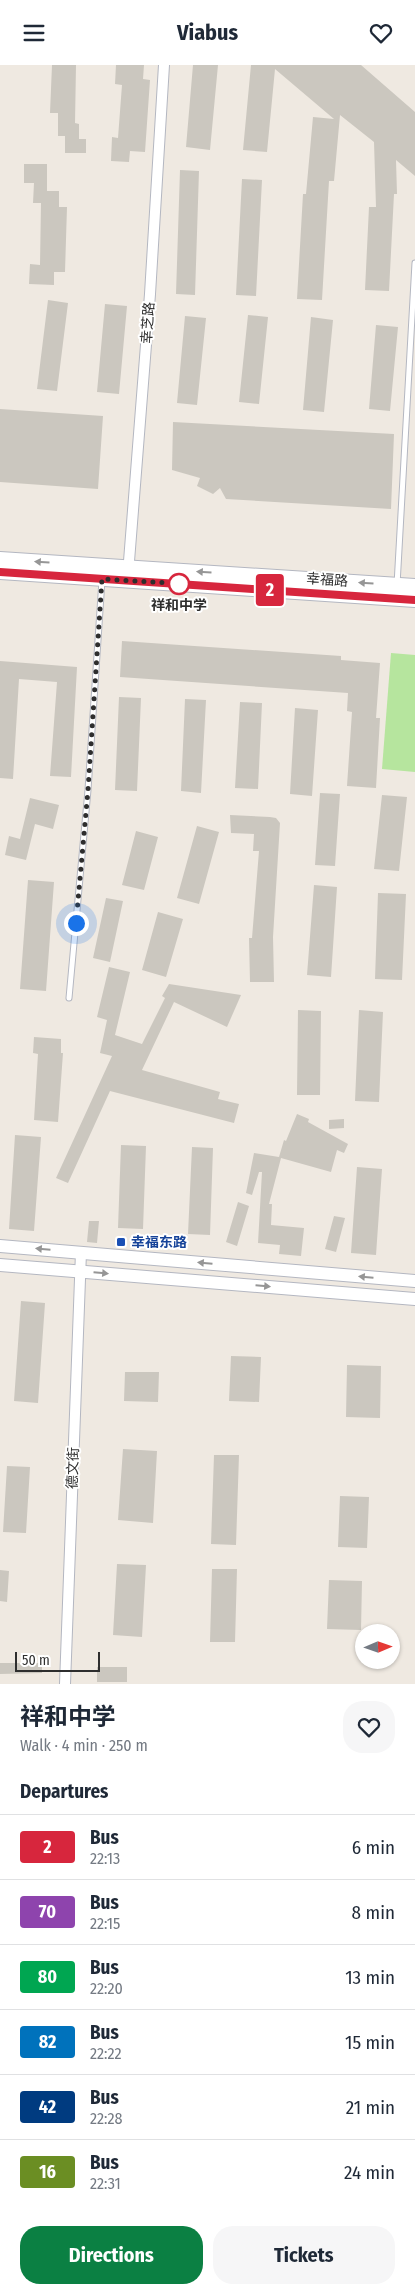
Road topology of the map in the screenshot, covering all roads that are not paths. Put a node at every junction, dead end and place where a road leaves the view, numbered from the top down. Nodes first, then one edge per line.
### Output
1 (164, 65) edge
2 (415, 263) edge
3 (0, 559) edge
4 (0, 572) edge
5 (128, 574) junction
6 (102, 579) junction
7 (397, 585) junction
8 (415, 586) edge
9 (415, 600) edge
10 (69, 998) dead end
11 (0, 1246) edge
12 (81, 1253) junction
13 (0, 1265) edge
14 (80, 1271) junction
15 (415, 1281) edge
16 (415, 1299) edge
17 (65, 1684) edge

1 - 5 street, 幸芝路
2 - 7 lane
5 -> 3 main road, 幸福路
4 - 6 main road, 幸福路
5 - 6 main road, 幸福路
7 -> 5 main road, 幸福路
5 - 9 main road, 幸福路
6 - 10 lane
7 - 8 main road, 幸福路
12 -> 11 street
12 - 14 street, 德文街
15 -> 12 street
13 - 14 street
14 -> 16 street
14 - 17 street, 德文街

